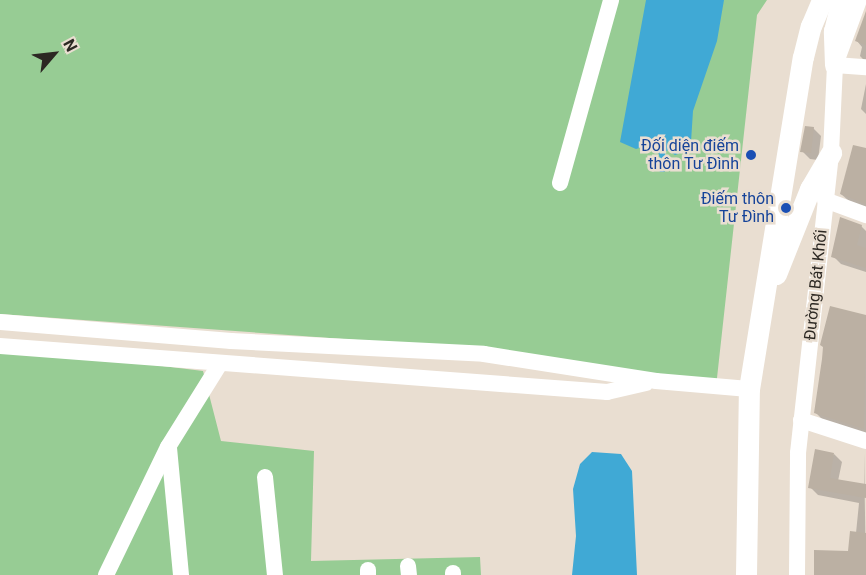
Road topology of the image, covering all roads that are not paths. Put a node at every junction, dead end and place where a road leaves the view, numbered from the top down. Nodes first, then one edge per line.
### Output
1 (611, 0) edge
2 (822, 0) edge
3 (842, 0) edge
4 (859, 0) edge
5 (835, 65) junction
6 (866, 67) edge
7 (831, 153) junction
8 (560, 183) dead end
9 (825, 200) junction
10 (866, 214) edge
11 (0, 322) edge
12 (760, 326) junction
13 (0, 346) edge
14 (219, 365) junction
15 (656, 381) junction
16 (749, 389) junction
17 (801, 420) junction
18 (866, 441) edge
19 (168, 447) junction
20 (265, 477) dead end
21 (106, 575) edge
22 (181, 575) edge
23 (275, 575) edge
24 (746, 575) edge
25 (796, 575) edge

1 - 8 street
2 - 12 main road
3 - 5 main road
4 - 5 street, Đường Bát Khối
5 - 6 street
5 - 7 street, Đường Bát Khối
7 - 9 street, Đường Bát Khối
7 - 12 main road
9 - 10 street
9 - 17 street, Đường Bát Khối
11 - 15 street
12 - 16 main road
13 - 14 street
14 - 15 street
14 - 19 street
15 - 16 street
16 - 24 main road
17 - 18 street
17 - 25 street, Đường Bát Khối
19 - 21 street
19 - 22 street
20 - 23 street

